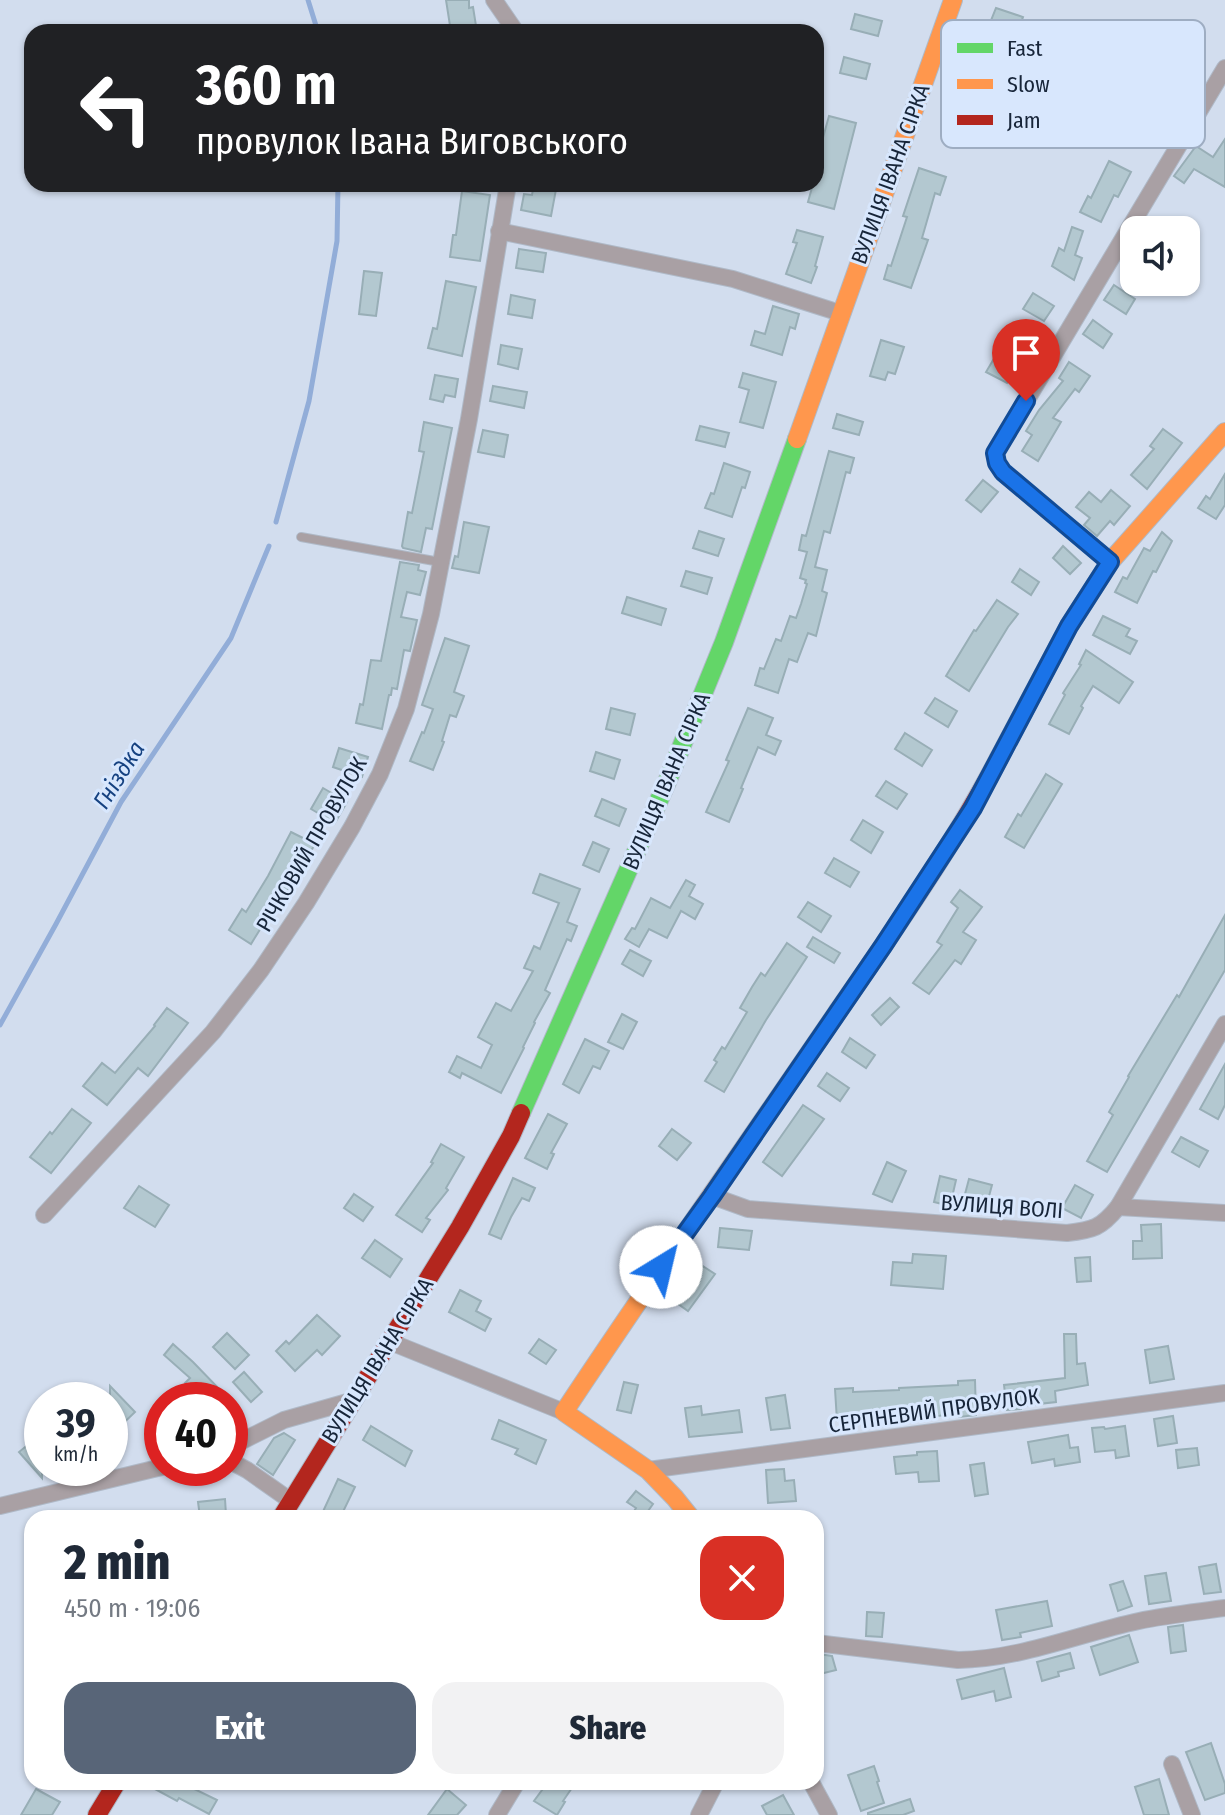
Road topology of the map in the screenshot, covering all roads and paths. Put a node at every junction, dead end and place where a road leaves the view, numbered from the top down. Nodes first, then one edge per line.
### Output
1 (494, 0) edge
2 (952, 1) edge
3 (945, 20) edge
4 (510, 24) edge
5 (941, 32) edge
6 (1225, 68) edge
7 (1205, 101) edge
8 (1177, 148) edge
9 (506, 192) edge
10 (499, 231) junction
11 (840, 313) junction
12 (1225, 432) edge
13 (301, 537) dead end
14 (441, 562) junction
15 (1110, 562) junction
16 (1225, 1024) edge
17 (712, 1196) junction
18 (1118, 1207) junction
19 (1225, 1213) edge
20 (44, 1215) dead end
21 (388, 1341) junction
22 (1225, 1393) edge
23 (351, 1401) junction
24 (564, 1412) junction
25 (248, 1438) edge
26 (648, 1470) junction
27 (144, 1471) edge
28 (248, 1471) edge
29 (291, 1501) junction
30 (0, 1506) edge
31 (286, 1510) edge
32 (685, 1510) edge
33 (1225, 1608) edge
34 (824, 1644) edge
35 (1172, 1764) dead end
36 (112, 1790) edge
37 (512, 1790) edge
38 (712, 1790) edge
39 (815, 1790) edge
40 (97, 1815) edge
41 (497, 1815) edge
42 (699, 1815) edge
43 (829, 1815) edge
44 (1192, 1815) edge

1 - 4 street
2 - 3 street, ВУЛИЦЯ ІВАНА СІРКА
5 - 11 street, ВУЛИЦЯ ІВАНА СІРКА
6 - 7 street
8 - 15 street
9 - 10 street, РІЧКОВИЙ ПРОВУЛОК
10 - 11 street
10 - 14 street, РІЧКОВИЙ ПРОВУЛОК
11 - 21 street, ВУЛИЦЯ ІВАНА СІРКА
12 - 15 street
13 - 14 lane
14 - 20 street, РІЧКОВИЙ ПРОВУЛОК
15 - 17 street
16 - 18 street, ВУЛИЦЯ ВОЛІ
17 - 18 street, ВУЛИЦЯ ВОЛІ
17 - 24 street
18 - 19 street
21 - 23 street, ВУЛИЦЯ ІВАНА СІРКА
21 - 24 street
22 - 26 street, СЕРПНЕВИЙ ПРОВУЛОК
23 - 25 street
23 - 29 street, ВУЛИЦЯ ІВАНА СІРКА
24 - 26 street
26 - 32 street
27 - 30 street
28 - 29 street
29 - 31 street, ВУЛИЦЯ ІВАНА СІРКА
33 - 34 street
35 - 44 street
36 - 40 street
37 - 41 street
38 - 42 street
39 - 43 street

